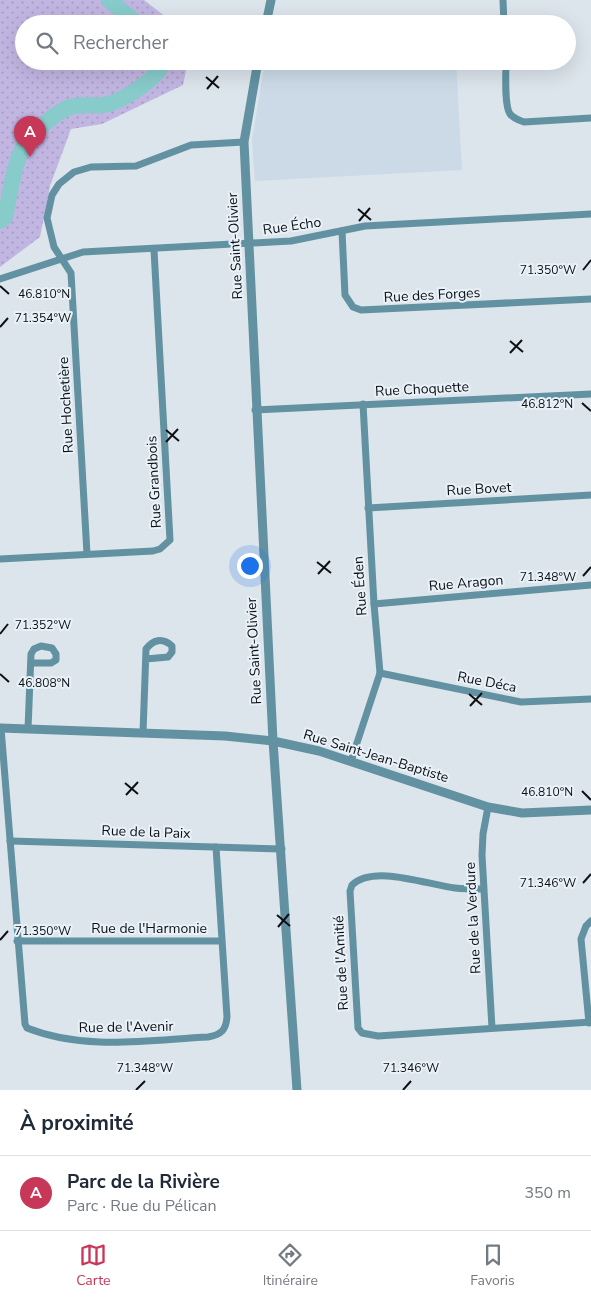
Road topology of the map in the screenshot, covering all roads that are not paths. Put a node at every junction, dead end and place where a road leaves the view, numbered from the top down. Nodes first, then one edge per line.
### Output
1 (271, 0) edge
2 (503, 0) edge
3 (268, 15) edge
4 (504, 15) edge
5 (256, 70) edge
6 (506, 70) edge
7 (591, 118) edge
8 (244, 142) junction
9 (591, 214) edge
10 (342, 231) junction
11 (249, 244) junction
12 (154, 250) junction
13 (60, 259) junction
14 (0, 278) edge
15 (591, 299) edge
16 (591, 394) edge
17 (363, 404) junction
18 (255, 410) junction
19 (591, 495) edge
20 (368, 508) junction
21 (86, 554) junction
22 (0, 559) edge
23 (591, 584) edge
24 (374, 604) junction
25 (146, 659) dead end
26 (30, 663) dead end
27 (380, 673) junction
28 (591, 699) edge
29 (0, 728) edge
30 (28, 729) junction
31 (143, 733) junction
32 (273, 741) junction
33 (351, 760) junction
34 (488, 807) junction
35 (591, 810) edge
36 (10, 841) junction
37 (216, 847) junction
38 (282, 849) junction
39 (483, 889) junction
40 (591, 921) edge
41 (221, 940) junction
42 (17, 941) junction
43 (590, 1022) edge
44 (492, 1028) junction
45 (297, 1090) edge

1 - 3 street
2 - 4 street
5 - 8 street, Rue Saint-Olivier
6 - 7 street
8 - 11 street, Rue Saint-Olivier
8 - 13 street, Rue Hochetière
9 - 10 street, Rue Écho
10 - 11 street, Rue Écho
10 - 15 street, Rue des Forges
11 - 12 street, Rue Écho
11 - 18 street, Rue Saint-Olivier
12 - 13 street, Rue Écho
12 - 21 street, Rue Grandbois
13 - 14 street, Rue Écho
13 - 21 street, Rue Hochetière
16 - 17 street, Rue Choquette
17 - 18 street, Rue Choquette
17 - 20 street, Rue Éden
18 - 32 street, Rue Saint-Olivier
19 - 20 street, Rue Bovet
20 - 24 street, Rue Éden
21 - 22 street, Rue Grandbois
23 - 24 street, Rue Aragon
24 - 27 street, Rue Éden
25 - 31 street
26 - 30 street
27 - 28 street, Rue Déca
27 - 33 street, Rue Éden
29 - 30 street, Rue Saint-Jean-Baptiste
29 - 36 street, Rue de l'Avenir
30 - 31 street, Rue Saint-Jean-Baptiste
31 - 32 street, Rue Saint-Jean-Baptiste
32 - 33 street, Rue Saint-Jean-Baptiste
32 - 38 street, Rue Saint-Olivier
33 - 34 street, Rue Saint-Jean-Baptiste
34 - 35 street, Rue Saint-Jean-Baptiste
34 - 39 street, Rue de la Verdure
36 - 37 street, Rue de la Paix
36 - 42 street, Rue de l'Avenir
37 - 38 street, Rue de la Paix
37 - 41 street, Rue de l'Avenir
38 - 45 street, Rue Saint-Olivier
39 - 44 street, Rue de la Verdure
39 - 44 street, Rue de l'Amitié
40 - 43 street
41 - 42 street, Rue de l'Harmonie
41 - 42 street, Rue de l'Avenir
43 - 44 street, Rue de l'Amitié

